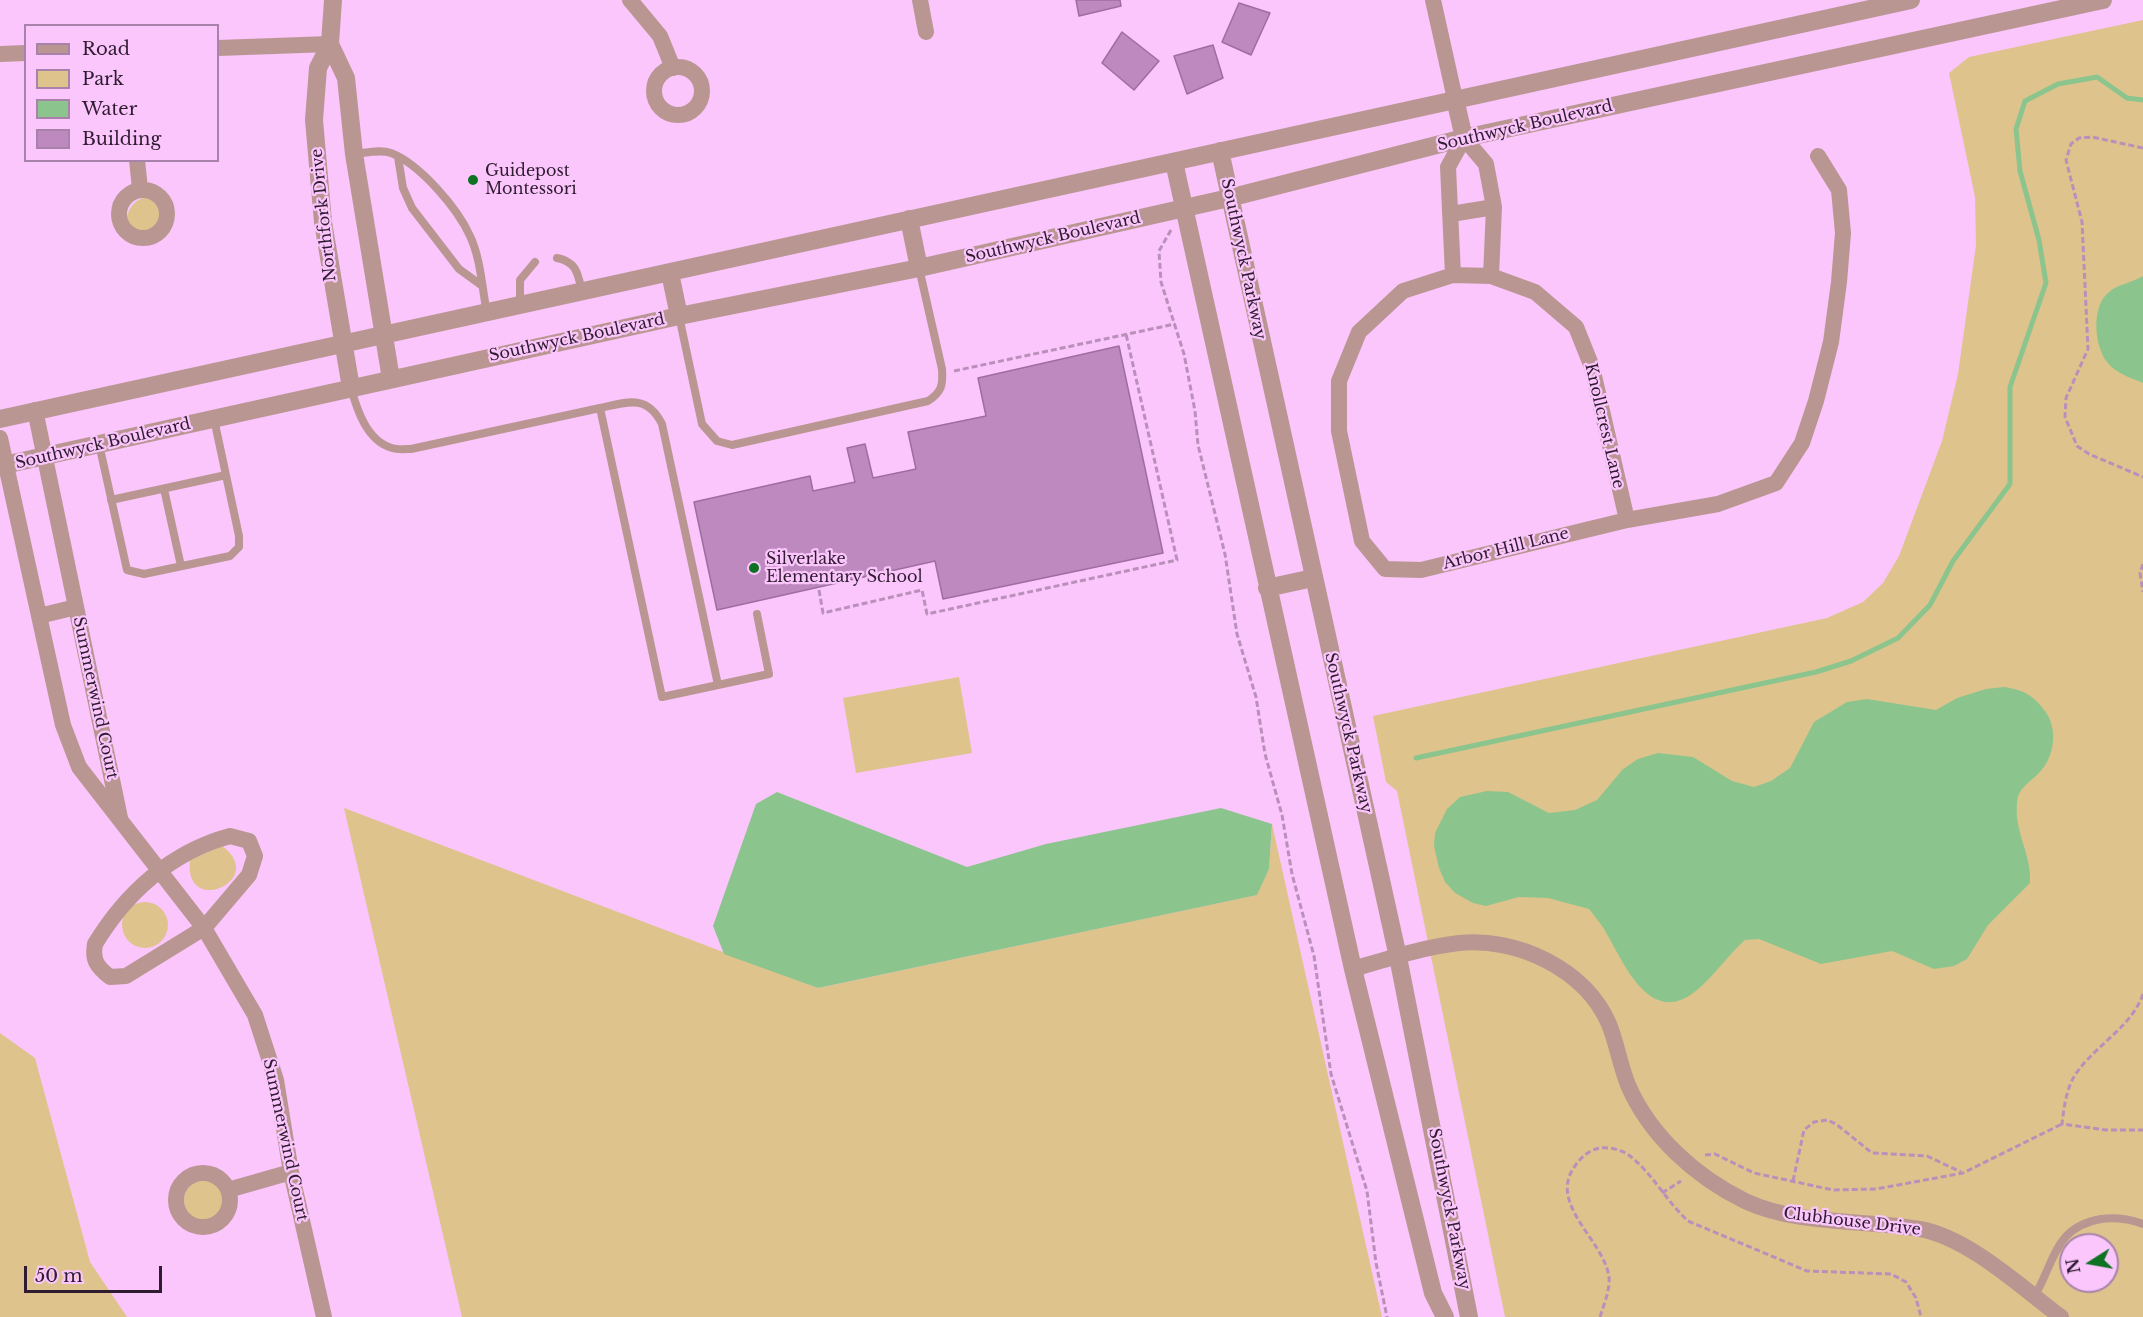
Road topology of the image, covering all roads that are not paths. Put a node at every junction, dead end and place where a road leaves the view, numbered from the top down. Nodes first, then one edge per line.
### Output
1 (333, 0) edge
2 (630, 0) edge
3 (920, 0) edge
4 (1433, 0) edge
5 (1911, 0) edge
6 (2103, 0) edge
7 (2046, 6) edge
8 (926, 32) dead end
9 (330, 44) junction
10 (219, 48) edge
11 (24, 52) edge
12 (0, 54) edge
13 (673, 68) dead end
14 (1455, 99) junction
15 (1464, 138) junction
16 (1220, 151) junction
17 (354, 154) junction
18 (1818, 156) dead end
19 (398, 157) junction
20 (137, 162) edge
21 (1174, 162) junction
22 (140, 189) dead end
23 (1229, 198) junction
24 (1494, 207) junction
25 (1184, 208) junction
26 (1451, 214) junction
27 (909, 219) junction
28 (557, 258) dead end
29 (535, 262) dead end
30 (919, 268) junction
31 (670, 273) junction
32 (1453, 275) junction
33 (1491, 276) junction
34 (481, 285) junction
35 (583, 292) junction
36 (520, 306) junction
37 (487, 314) junction
38 (679, 316) junction
39 (383, 334) junction
40 (342, 342) junction
41 (391, 379) junction
42 (351, 388) junction
43 (600, 408) junction
44 (35, 410) junction
45 (0, 419) edge
46 (214, 419) junction
47 (0, 438) edge
48 (99, 444) junction
49 (44, 456) junction
50 (3, 466) edge
51 (226, 475) junction
52 (164, 489) junction
53 (111, 500) junction
54 (1627, 520) junction
55 (181, 566) junction
56 (1385, 569) joint
57 (1313, 578) junction
58 (1267, 588) junction
59 (76, 607) junction
60 (757, 614) dead end
61 (39, 616) junction
62 (718, 685) junction
63 (122, 825) junction
64 (158, 869) junction
65 (204, 928) junction
66 (1398, 957) junction
67 (1353, 969) junction
68 (291, 1172) junction
69 (228, 1190) dead end
70 (2143, 1224) edge
71 (2034, 1297) junction
72 (324, 1317) edge
73 (1445, 1317) edge
74 (1469, 1317) edge
75 (2061, 1317) edge

1 - 9 street, Northfork Drive
2 - 13 street
3 - 8 street
4 - 14 street
5 - 14 street
6 - 7 street, Southwyck Boulevard
7 - 15 street, Southwyck Boulevard
9 - 10 street
9 - 17 street, Northfork Drive
9 - 40 street, Northfork Drive
11 - 12 street
14 - 15 street
14 - 16 street
15 - 23 street, Southwyck Boulevard
15 - 24 street
15 - 26 street
16 - 21 street
16 - 23 street, Southwyck Parkway
17 - 19 lane
17 - 39 street, Northfork Drive
18 - 54 street, Arbor Hill Lane
19 - 34 lane
19 - 34 lane
20 - 22 street
21 - 25 street, Southwyck Parkway
21 - 27 street
23 - 25 street, Southwyck Boulevard
23 - 57 street, Southwyck Parkway
24 - 26 street
24 - 33 street
25 - 30 street, Southwyck Boulevard
25 - 58 street, Southwyck Parkway
26 - 32 street
27 - 30 street
27 - 31 street
28 - 35 lane
29 - 36 lane
30 - 38 street, Southwyck Boulevard
30 - 38 lane
31 - 35 street
31 - 38 street
32 - 33 street, Knollcrest Lane
32 - 56 street, Knollcrest Lane
33 - 54 street, Knollcrest Lane
34 - 37 lane
35 - 36 street
36 - 37 street
37 - 39 street
38 - 41 street, Southwyck Boulevard
39 - 40 street
39 - 41 street, Northfork Drive
40 - 42 street, Northfork Drive
40 - 44 street
41 - 42 street, Southwyck Boulevard
42 - 43 lane
42 - 46 street, Southwyck Boulevard
43 - 62 lane
43 - 62 lane
44 - 45 street
44 - 49 street, Summerwind Court
46 - 48 street, Southwyck Boulevard
46 - 51 lane
47 - 50 street, Summerwind Court
48 - 49 street, Southwyck Boulevard
48 - 53 lane
49 - 50 street, Southwyck Boulevard
49 - 59 street, Summerwind Court
50 - 61 street, Summerwind Court
51 - 52 lane
51 - 55 lane
52 - 53 lane
52 - 55 lane
53 - 55 lane
54 - 56 street, Arbor Hill Lane
57 - 58 street
57 - 66 street, Southwyck Parkway
58 - 67 street, Southwyck Parkway
59 - 61 street, Summerwind Court
59 - 63 street, Summerwind Court
60 - 62 lane
61 - 63 street, Summerwind Court
63 - 64 street, Summerwind Court
64 - 65 street, Summerwind Court
64 - 65 street
64 - 65 street
65 - 68 street, Summerwind Court
66 - 67 street, Clubhouse Drive
66 - 71 street, Clubhouse Drive
66 - 74 street, Southwyck Parkway
67 - 73 street, Southwyck Parkway
68 - 69 street
68 - 72 street, Summerwind Court
70 - 71 lane
71 - 75 street, Clubhouse Drive

